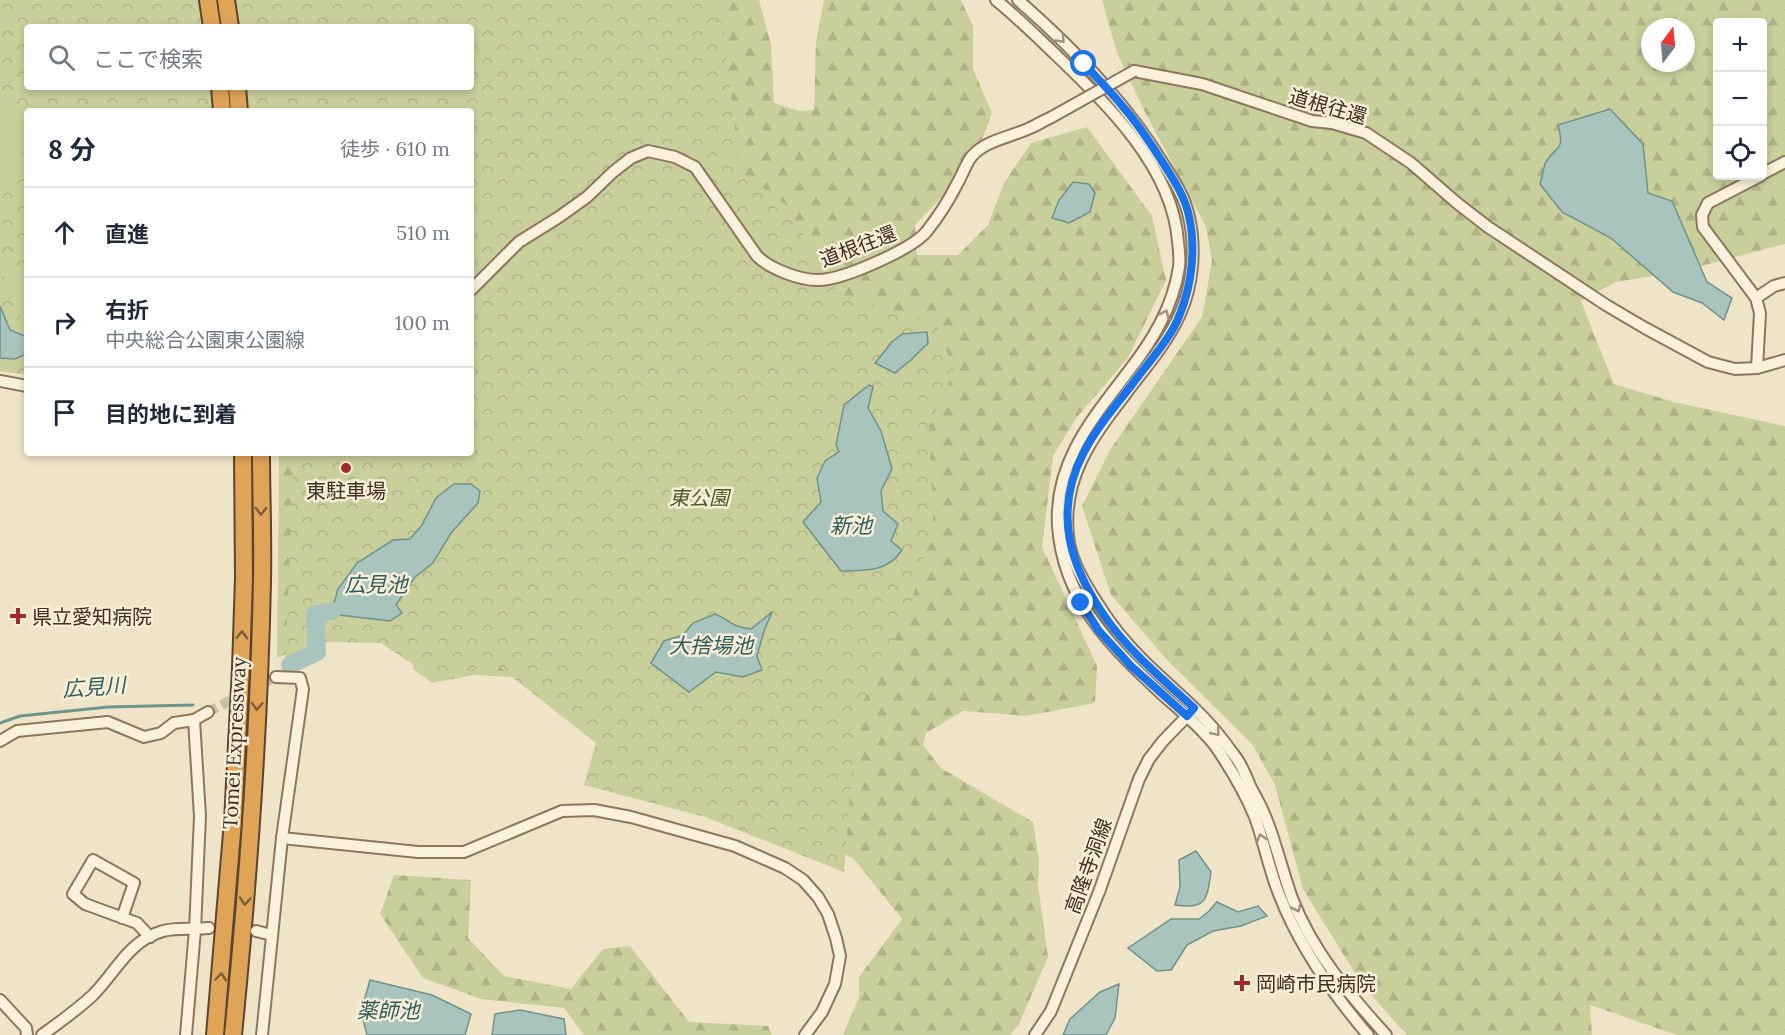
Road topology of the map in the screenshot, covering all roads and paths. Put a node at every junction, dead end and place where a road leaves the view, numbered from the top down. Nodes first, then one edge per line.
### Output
1 (208, 0) edge
2 (226, 0) edge
3 (996, 0) edge
4 (1018, 0) edge
5 (212, 24) edge
6 (230, 24) edge
7 (220, 90) edge
8 (237, 90) edge
9 (222, 108) edge
10 (240, 108) edge
11 (1785, 162) edge
12 (1767, 172) edge
13 (1752, 180) edge
14 (1785, 283) edge
15 (474, 287) edge
16 (1756, 298) junction
17 (1785, 360) edge
18 (1757, 368) junction
19 (0, 381) edge
20 (24, 385) edge
21 (243, 456) edge
22 (261, 456) edge
23 (276, 677) tunnel mouth
24 (208, 712) tunnel mouth
25 (1190, 712) junction
26 (194, 720) junction
27 (0, 741) edge
28 (282, 838) junction
29 (122, 918) junction
30 (209, 928) dead end
31 (195, 930) junction
32 (256, 931) dead end
33 (272, 935) junction
34 (150, 937) junction
35 (0, 1000) edge
36 (27, 1035) edge
37 (42, 1035) edge
38 (186, 1035) edge
39 (215, 1035) edge
40 (233, 1035) edge
41 (262, 1035) edge
42 (804, 1035) edge
43 (1035, 1035) edge
44 (1368, 1035) edge
45 (1386, 1035) edge

1 - 5 highway
2 - 6 highway
25 -> 3 street
4 -> 25 street
7 - 9 highway
8 - 10 highway
11 - 12 street
13 - 16 street
14 - 16 street
15 - 18 street, 道根往還, bridge
16 - 18 street
17 - 18 street, 道根往還
19 - 20 street
39 -> 21 highway, Tomei Expressway
22 -> 40 highway, Tomei Expressway
23 - 28 street
24 - 26 street
25 - 43 street, 高隆寺洞線
44 -> 25 street
25 -> 45 street
26 - 27 street
26 - 31 street
28 - 33 street
28 - 42 street
29 - 29 street
29 - 34 street
30 - 31 street
31 - 34 street
31 - 38 street
32 - 33 street
33 - 41 street
34 - 37 street
35 - 36 street

